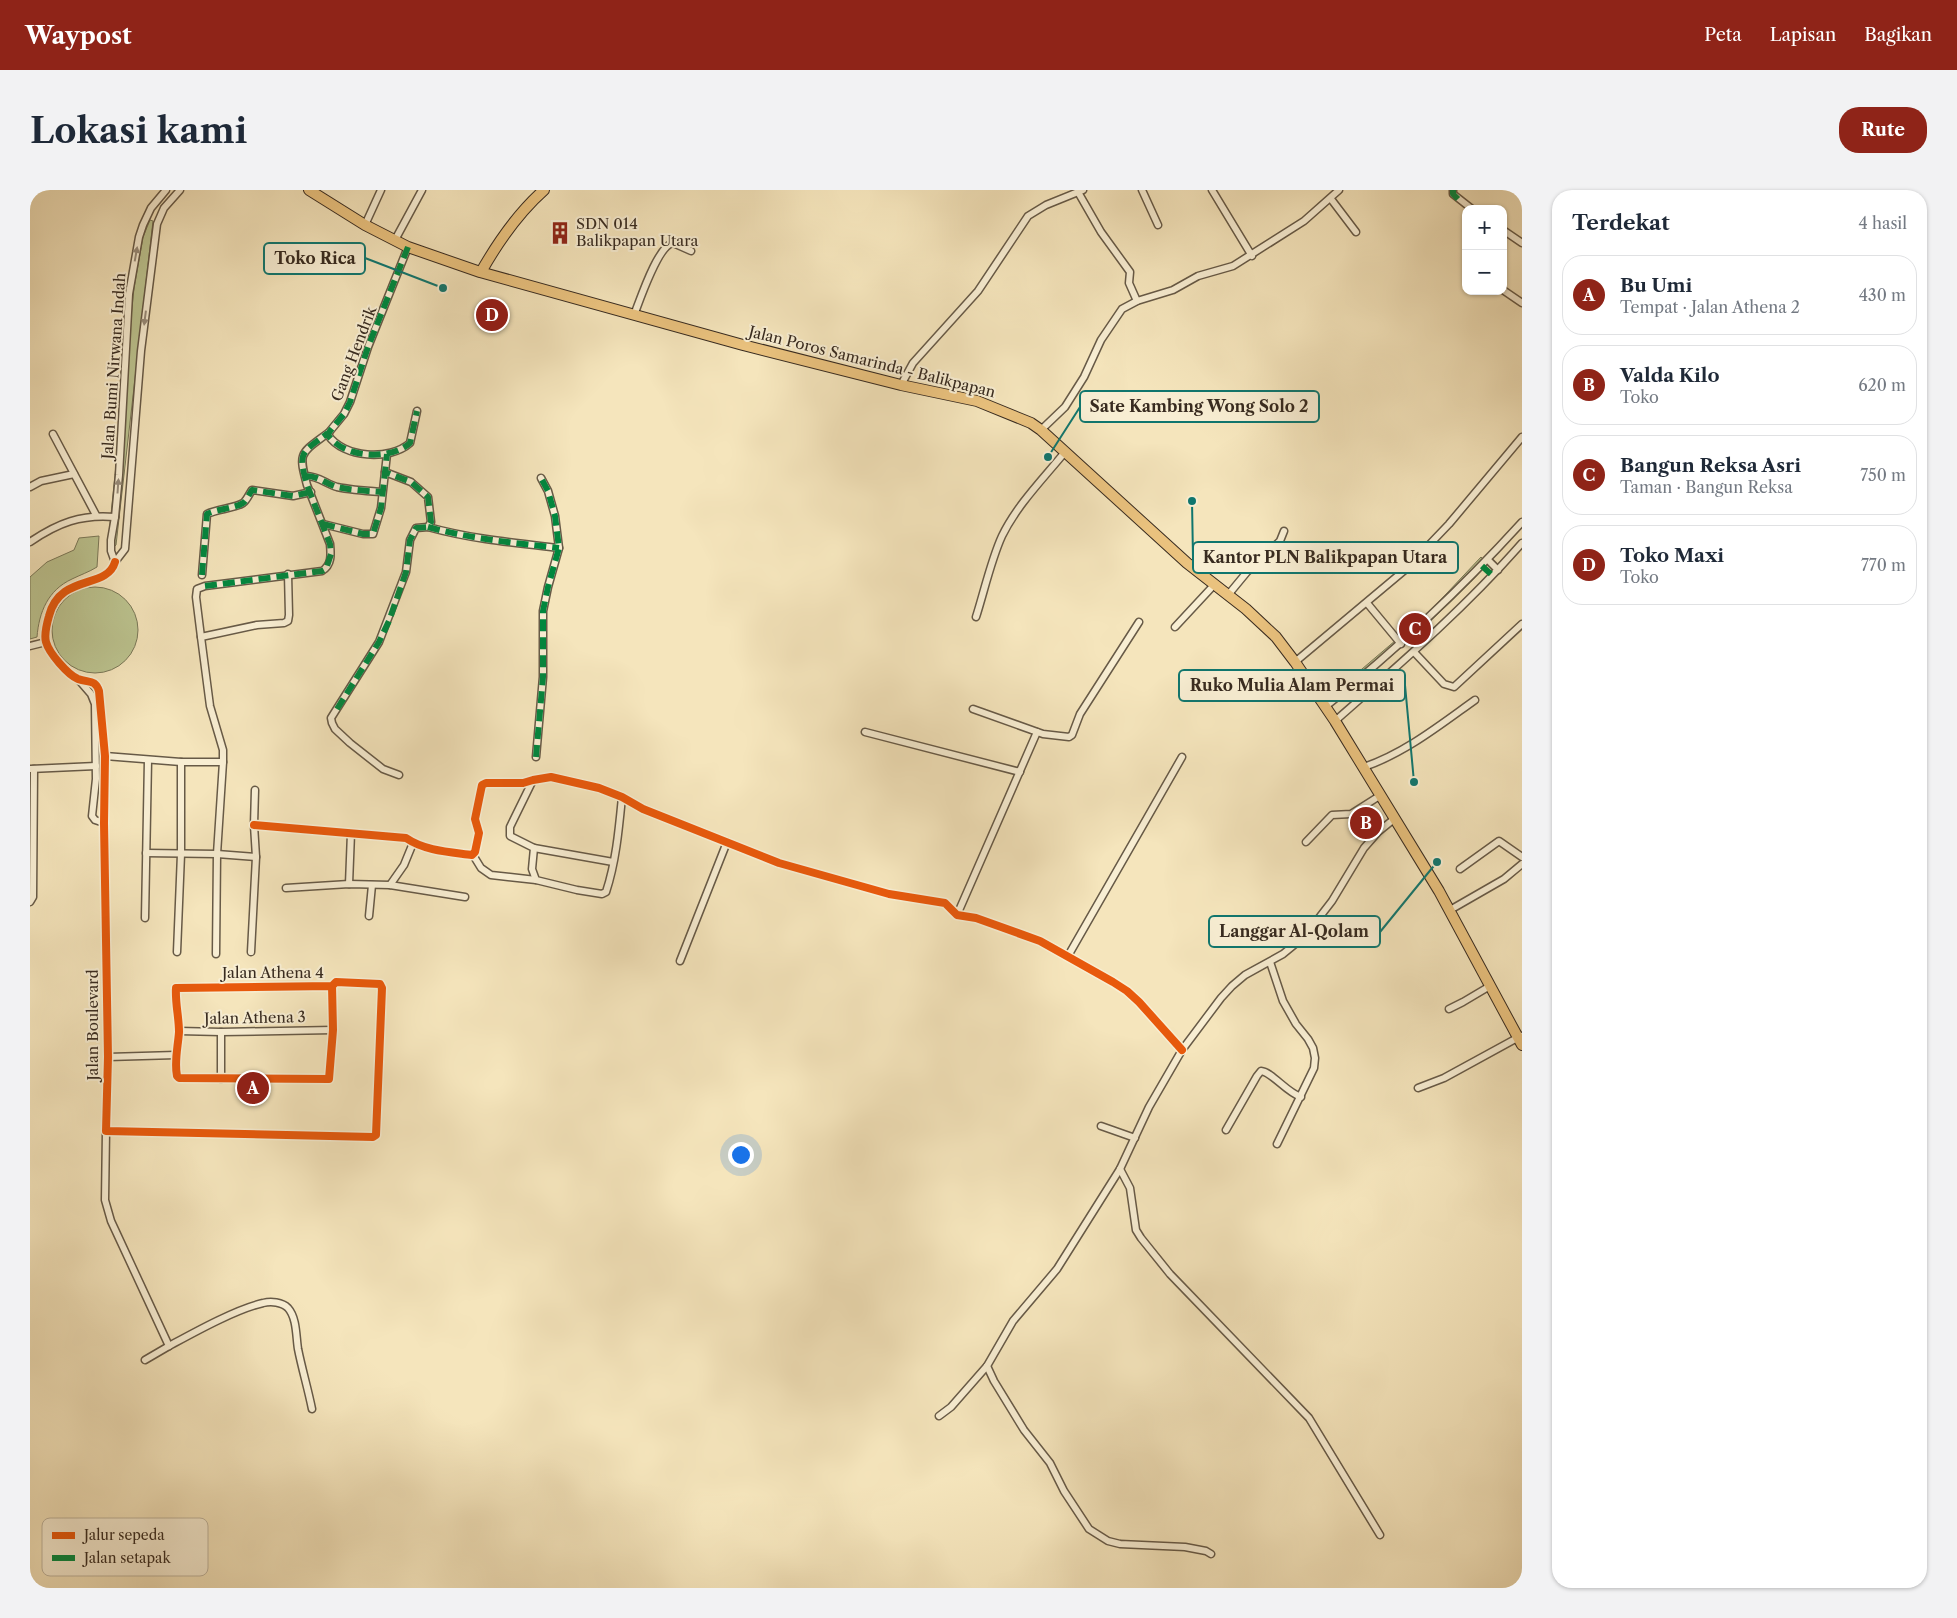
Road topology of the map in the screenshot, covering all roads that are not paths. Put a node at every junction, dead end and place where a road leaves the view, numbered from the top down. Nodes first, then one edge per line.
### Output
1 (166, 190) edge
2 (180, 190) edge
3 (309, 190) edge
4 (381, 190) edge
5 (422, 190) edge
6 (544, 190) edge
7 (1142, 190) edge
8 (1212, 190) edge
9 (1339, 190) edge
10 (1453, 190) edge
11 (1080, 191) edge
12 (1331, 199) junction
13 (1466, 205) edge
14 (365, 225) junction
15 (1158, 225) dead end
16 (1356, 232) dead end
17 (1507, 233) edge
18 (395, 240) junction
19 (1522, 243) edge
20 (408, 247) junction
21 (691, 251) dead end
22 (1252, 256) junction
23 (481, 272) junction
24 (1507, 293) edge
25 (1137, 301) junction
26 (1522, 303) edge
27 (634, 315) junction
28 (901, 385) junction
29 (417, 411) dead end
30 (1041, 430) junction
31 (53, 434) dead end
32 (328, 434) junction
33 (1522, 437) edge
34 (1065, 452) junction
35 (387, 454) junction
36 (385, 472) junction
37 (74, 474) junction
38 (306, 476) junction
39 (541, 478) dead end
40 (30, 487) edge
41 (310, 492) junction
42 (382, 492) junction
43 (96, 515) junction
44 (115, 517) junction
45 (1522, 522) edge
46 (323, 524) junction
47 (428, 526) junction
48 (1284, 531) dead end
49 (30, 542) edge
50 (1522, 543) edge
51 (559, 548) junction
52 (1488, 560) junction
53 (115, 562) junction
54 (1498, 570) junction
55 (288, 574) junction
56 (202, 576) dead end
57 (1214, 585) junction
58 (1228, 595) junction
59 (1367, 603) junction
60 (976, 618) dead end
61 (1139, 622) dead end
62 (1522, 624) edge
63 (1175, 627) dead end
64 (201, 637) junction
65 (46, 642) junction
66 (1401, 644) junction
67 (30, 646) edge
68 (1414, 652) junction
69 (1295, 662) junction
70 (78, 679) junction
71 (1475, 700) dead end
72 (1325, 707) junction
73 (973, 709) dead end
74 (1335, 721) junction
75 (865, 732) dead end
76 (1038, 732) junction
77 (105, 756) junction
78 (536, 757) dead end
79 (1182, 757) dead end
80 (148, 760) junction
81 (182, 762) junction
82 (224, 762) junction
83 (96, 766) junction
84 (1364, 768) junction
85 (32, 769) edge
86 (1020, 772) junction
87 (399, 775) dead end
88 (533, 780) junction
89 (255, 790) dead end
90 (1381, 795) junction
91 (622, 797) junction
92 (1394, 819) junction
93 (104, 823) junction
94 (254, 825) junction
95 (351, 833) junction
96 (727, 842) junction
97 (1306, 842) dead end
98 (414, 843) junction
99 (534, 848) junction
100 (146, 854) junction
101 (181, 854) junction
102 (217, 854) junction
103 (473, 854) junction
104 (256, 857) junction
105 (1522, 857) edge
106 (613, 862) junction
107 (1522, 864) edge
108 (1460, 869) dead end
109 (536, 880) junction
110 (349, 884) junction
111 (390, 884) junction
112 (372, 885) junction
113 (286, 888) dead end
114 (465, 897) dead end
115 (30, 902) edge
116 (1450, 910) junction
117 (957, 915) junction
118 (369, 916) dead end
119 (145, 918) dead end
120 (177, 952) dead end
121 (251, 952) dead end
122 (216, 954) dead end
123 (1068, 956) junction
124 (680, 961) dead end
125 (1270, 962) junction
126 (332, 986) junction
127 (1490, 986) junction
128 (1448, 1009) dead end
129 (332, 1030) junction
130 (179, 1031) junction
131 (221, 1032) junction
132 (1521, 1040) edge
133 (1182, 1050) junction
134 (176, 1055) junction
135 (108, 1057) junction
136 (221, 1079) junction
137 (1418, 1088) dead end
138 (1301, 1097) junction
139 (1101, 1126) dead end
140 (1226, 1130) dead end
141 (106, 1131) junction
142 (1135, 1138) junction
143 (1277, 1144) dead end
144 (1120, 1169) junction
145 (169, 1346) junction
146 (145, 1360) dead end
147 (987, 1366) junction
148 (312, 1409) dead end
149 (939, 1416) dead end
150 (1380, 1535) dead end
151 (1211, 1554) dead end

44 -> 1 street, Jalan Bumi Nirwana Indah
2 -> 53 street, Jalan Bumi Nirwana Indah
3 - 14 main road, Jalan Poros Samarinda - Balikpapan
4 - 14 street
5 - 18 street
6 - 23 main road
7 - 15 street
8 - 22 street
9 - 12 street
10 - 13 street
11 - 25 street
11 - 28 street
12 - 16 street
12 - 22 street
14 - 18 main road, Jalan Poros Samarinda - Balikpapan
17 - 19 street
18 - 20 main road, Jalan Poros Samarinda - Balikpapan
20 - 23 main road, Jalan Poros Samarinda - Balikpapan
20 - 32 street, Gang Hendrik
21 - 27 street
22 - 25 street
23 - 27 main road, Jalan Poros Samarinda - Balikpapan
24 - 26 street
25 - 30 street
27 - 28 main road, Jalan Poros Samarinda - Balikpapan
28 - 30 main road, Jalan Poros Samarinda - Balikpapan
29 - 35 street
30 - 34 main road, Jalan Poros Samarinda - Balikpapan
31 - 37 street
32 - 35 street
32 - 38 street, Gang Hendrik
33 - 59 street
34 - 57 main road, Jalan Poros Samarinda - Balikpapan
34 - 60 street
35 - 36 street
36 - 42 street
36 - 47 street
37 - 40 street
37 - 43 street
38 - 41 street
38 - 42 street
39 - 51 street
41 - 46 street
41 - 56 street
42 - 46 street
43 - 44 street
43 - 49 street
44 - 53 street, Jalan Bumi Nirwana Indah
45 - 52 street
46 - 55 street
47 - 51 street
47 - 87 street
48 - 58 street
50 - 54 street
51 - 78 street
52 - 54 street
52 - 66 street
53 - 65 street
54 - 68 street
55 - 64 street
55 - 64 street
57 - 58 main road, Jalan Poros Samarinda - Balikpapan
57 - 63 street
58 - 69 main road, Jalan Poros Samarinda - Balikpapan
59 - 66 street
59 - 69 street
61 - 76 street
62 - 68 street
64 - 82 street
65 - 67 street
65 - 70 street, Jalan Boulevard
66 - 72 street
68 - 74 street
69 - 72 main road, Jalan Poros Samarinda - Balikpapan
70 - 77 street, Jalan Boulevard
70 - 83 street
71 - 84 street
72 - 74 main road, Jalan Poros Samarinda - Balikpapan
73 - 76 street
74 - 84 main road, Jalan Poros Samarinda - Balikpapan
75 - 86 street
76 - 86 street
77 - 80 street
77 - 93 street, Jalan Boulevard
79 - 123 street
80 - 81 street
80 - 100 street
81 - 82 street
81 - 101 street
82 - 102 street
83 - 85 street
83 - 93 street
84 - 90 main road, Jalan Poros Samarinda - Balikpapan
85 - 115 street
86 - 117 street
88 - 91 street
88 - 99 street
88 - 103 street
89 - 94 street
90 - 92 main road, Jalan Poros Samarinda - Balikpapan
90 - 97 street
91 - 96 street
91 - 106 street
92 - 116 main road, Jalan Poros Samarinda - Balikpapan
92 - 125 street
93 - 135 street, Jalan Boulevard
94 - 95 street
94 - 104 street
95 - 98 street
95 - 110 street
96 - 117 street
96 - 124 street
98 - 103 street
98 - 111 street
99 - 106 street
99 - 109 street
100 - 101 street
100 - 119 street
101 - 102 street
101 - 120 street
102 - 104 street
102 - 122 street
103 - 109 street
104 - 121 street
105 - 108 street
106 - 109 street
107 - 116 street
110 - 112 street
110 - 113 street
111 - 112 street
111 - 114 street
112 - 118 street
116 - 127 main road, Jalan Poros Samarinda - Balikpapan
117 - 123 street
123 - 133 street
125 - 133 street
125 - 138 street
126 - 129 street
126 - 130 street, Jalan Athena 4
126 - 141 street, Jalan Athena 4
127 - 128 street
127 - 132 main road, Jalan Poros Samarinda - Balikpapan
129 - 131 street, Jalan Athena 3
129 - 136 street
130 - 131 street, Jalan Athena 3
130 - 134 street
131 - 136 street
132 - 137 street
133 - 142 street
134 - 135 street
134 - 136 street
135 - 141 street, Jalan Boulevard
138 - 140 street
138 - 143 street
139 - 142 street
141 - 145 street, Jalan Boulevard
142 - 144 street
144 - 147 street
144 - 150 street
145 - 146 street
145 - 148 street
147 - 149 street
147 - 151 street

